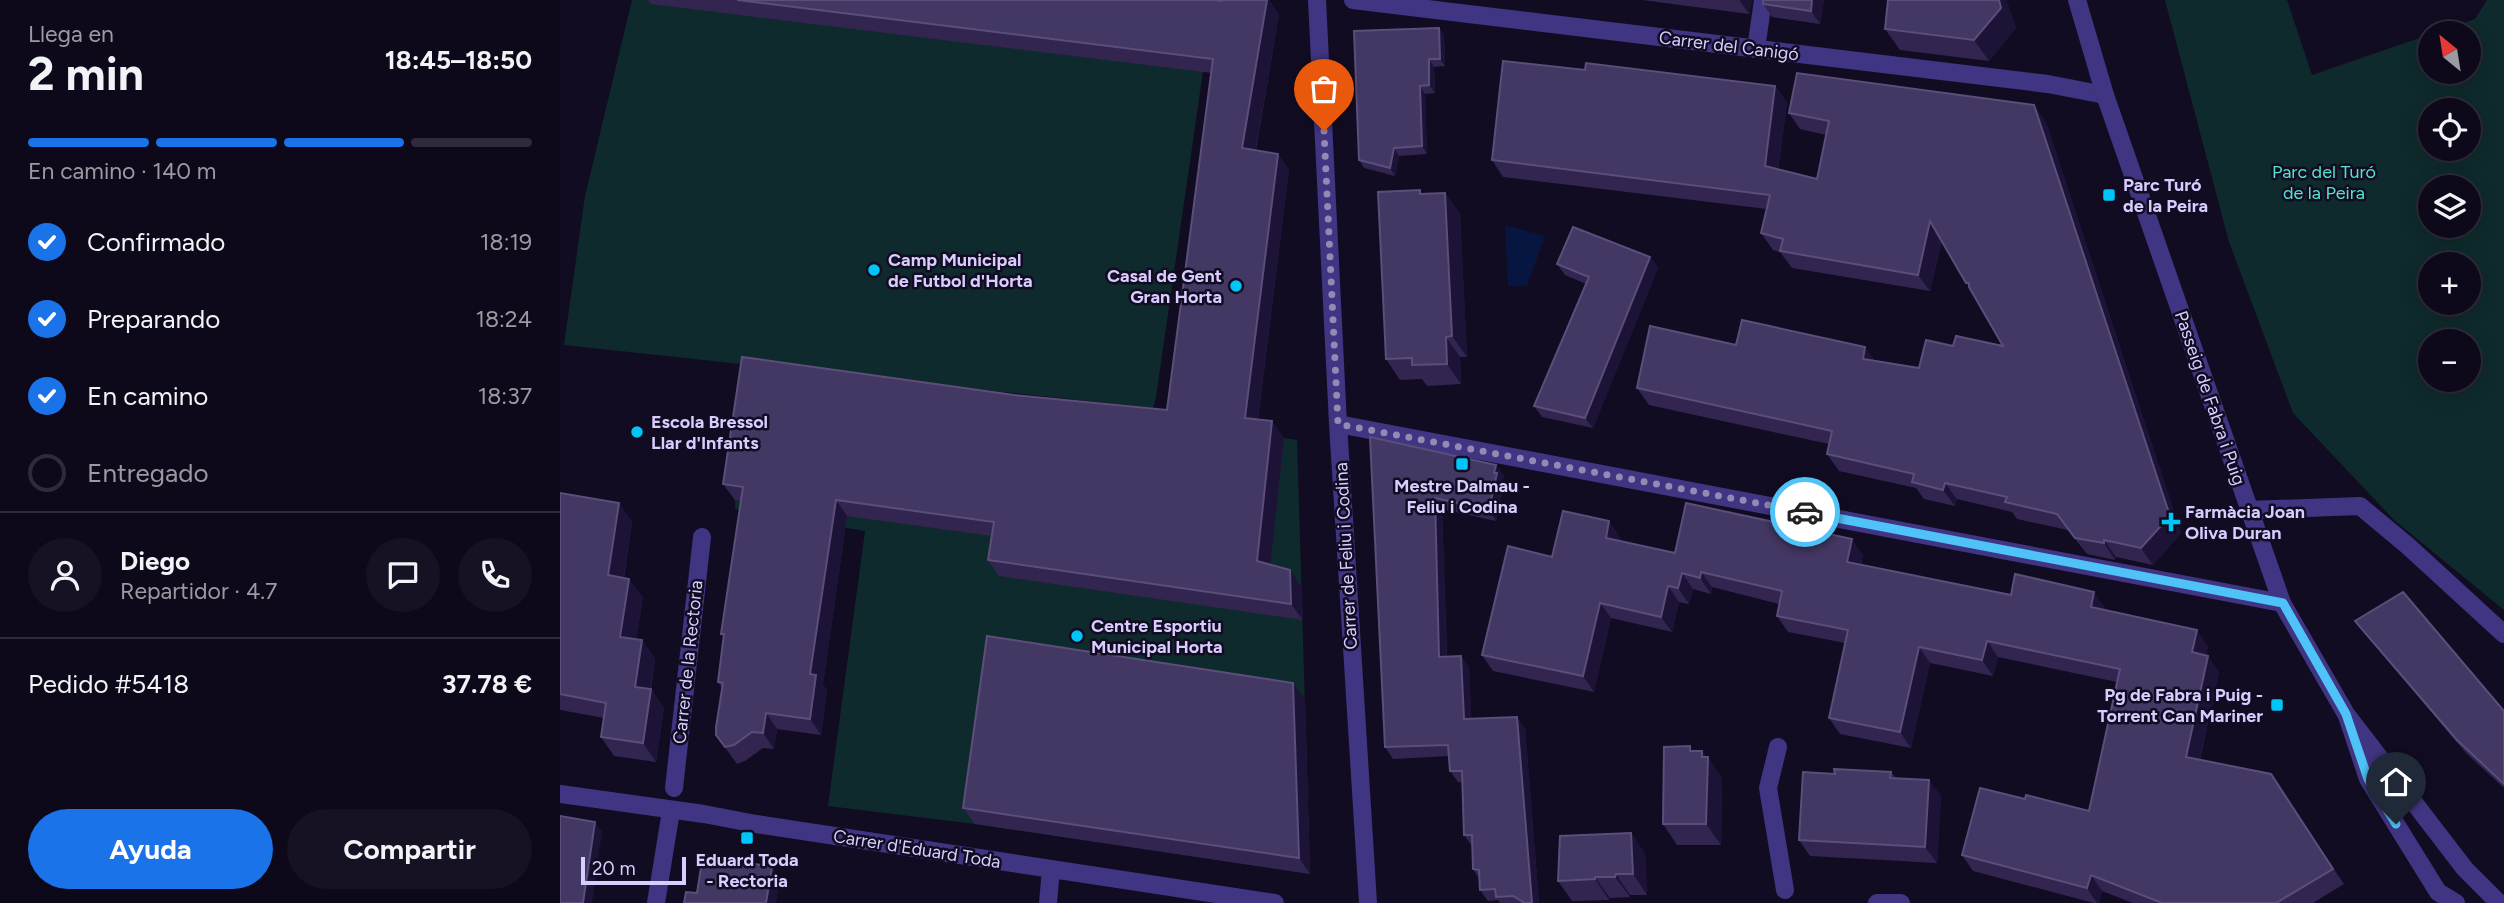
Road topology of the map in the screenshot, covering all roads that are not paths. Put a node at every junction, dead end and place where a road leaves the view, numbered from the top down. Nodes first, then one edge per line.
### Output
1 (1317, 0) edge
2 (1353, 0) edge
3 (1763, 0) edge
4 (2077, 0) edge
5 (1756, 49) junction
6 (2105, 95) junction
7 (1338, 424) junction
8 (2248, 510) junction
9 (702, 537) dead end
10 (2283, 603) junction
11 (2504, 634) edge
12 (2346, 714) junction
13 (1778, 747) dead end
14 (674, 788) dead end
15 (560, 794) edge
16 (671, 811) junction
17 (1051, 869) junction
18 (1785, 890) dead end
19 (2440, 898) edge
20 (656, 903) edge
21 (1048, 903) edge
22 (1275, 903) edge
23 (1367, 903) edge
24 (1877, 903) edge
25 (1901, 903) edge
26 (2456, 903) edge
27 (2499, 903) edge

1 - 7 street, Carrer de Feliu i Codina
2 - 5 street, Carrer del Canigó
3 - 5 street
4 - 6 street, Passeig de Fabra i Puig
5 - 6 street, Carrer del Canigó
6 - 8 street, Passeig de Fabra i Puig
7 - 10 street
7 - 23 street, Carrer de Feliu i Codina
8 - 10 street, Passeig de Fabra i Puig
8 - 11 street
9 - 14 street, Carrer de la Rectoria
10 - 12 street, Passeig de Fabra i Puig
12 - 19 street
12 - 27 street, Passeig de Fabra i Puig
13 - 18 street
15 - 16 street, Carrer d'Eduard Toda
16 - 17 street, Carrer d'Eduard Toda
16 - 20 street
17 - 21 street
17 - 22 street, Carrer d'Eduard Toda
19 - 26 street
24 - 25 street

